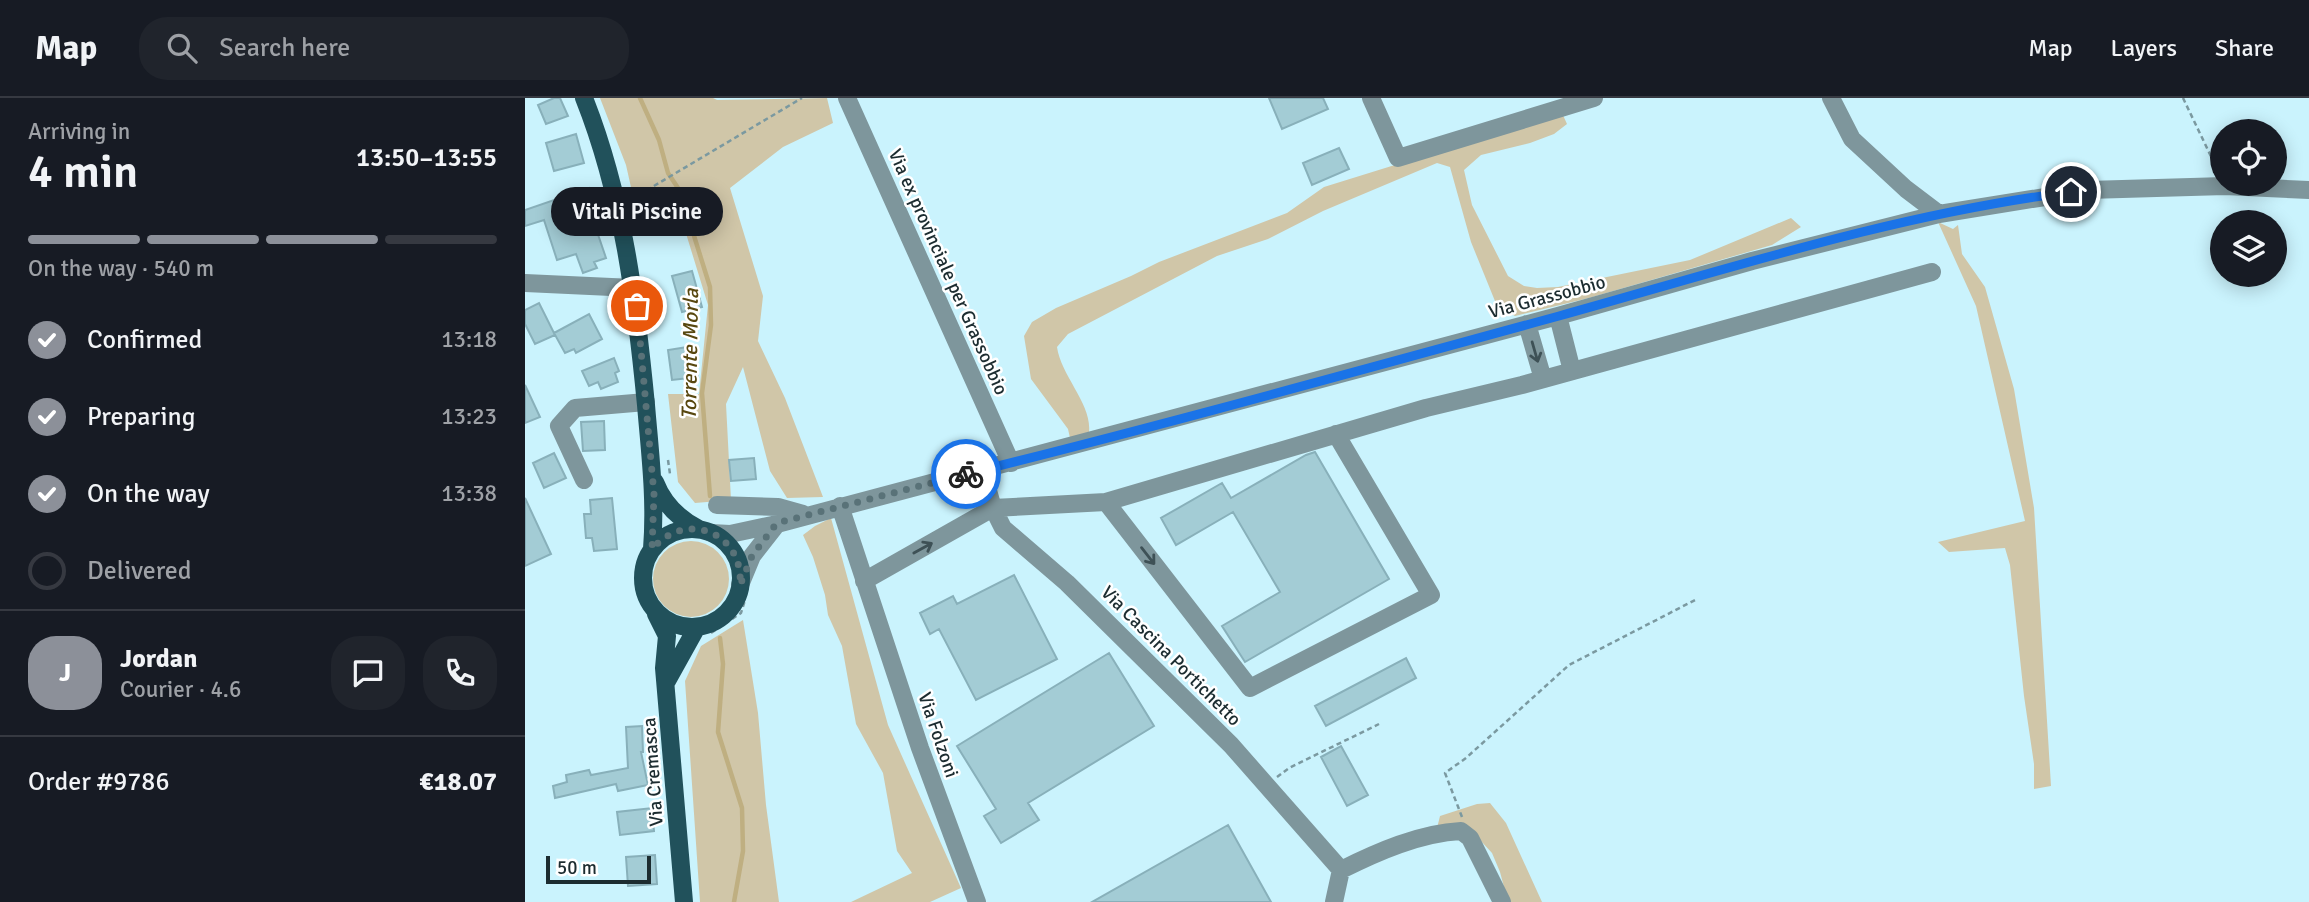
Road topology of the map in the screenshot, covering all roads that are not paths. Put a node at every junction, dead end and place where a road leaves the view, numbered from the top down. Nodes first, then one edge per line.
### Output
1 (584, 98) edge
2 (847, 98) edge
3 (1371, 98) edge
4 (1594, 98) edge
5 (1831, 98) edge
6 (2309, 190) edge
7 (1939, 214) junction
8 (1932, 272) dead end
9 (525, 283) edge
10 (633, 288) junction
11 (1559, 316) junction
12 (1527, 324) junction
13 (1572, 371) junction
14 (1543, 379) junction
15 (646, 402) junction
16 (1336, 434) junction
17 (1011, 463) junction
18 (982, 470) junction
19 (652, 475) junction
20 (583, 480) dead end
21 (1106, 502) junction
22 (717, 505) dead end
23 (840, 506) junction
24 (993, 508) junction
25 (807, 514) junction
26 (776, 524) junction
27 (705, 531) junction
28 (652, 549) junction
29 (863, 581) junction
30 (740, 585) junction
31 (655, 610) junction
32 (697, 627) junction
33 (667, 681) junction
34 (1341, 870) junction
35 (684, 902) edge
36 (977, 902) edge
37 (1334, 902) edge
38 (1501, 902) edge

1 - 10 main road
2 - 17 street, Via ex provinciale per Grassobbio
3 - 4 street
5 - 7 street
6 - 7 street, Via Grassobbio
7 - 11 street, Via Grassobbio
8 - 13 street
9 - 10 street
10 - 15 main road
11 - 12 street, Via Grassobbio
11 - 13 street
12 -> 14 street
12 - 17 street, Via Grassobbio
13 - 14 street
14 - 16 street
15 - 19 main road
15 - 20 street
16 - 21 street
21 -> 16 street
17 - 18 street, Via Grassobbio
18 - 23 street, Via Grassobbio
18 - 24 street, Via Cascina Portichetto
19 - 27 main road
19 - 28 main road
21 - 24 street
22 - 25 street, Via Grassobbio
23 - 25 street, Via Grassobbio
23 - 29 street, Via Folzoni
29 -> 24 street
24 - 34 street, Via Cascina Portichetto
25 - 26 street, Via Grassobbio
26 - 27 street, Via Grassobbio
26 - 30 street
27 - 28 main road
27 - 30 main road
28 - 31 main road
29 - 36 street, Via Folzoni
30 - 32 main road
31 - 32 main road
31 - 33 main road, Via Cremasca
32 - 33 main road
33 - 35 main road, Via Cremasca
34 - 37 street
34 - 38 street

